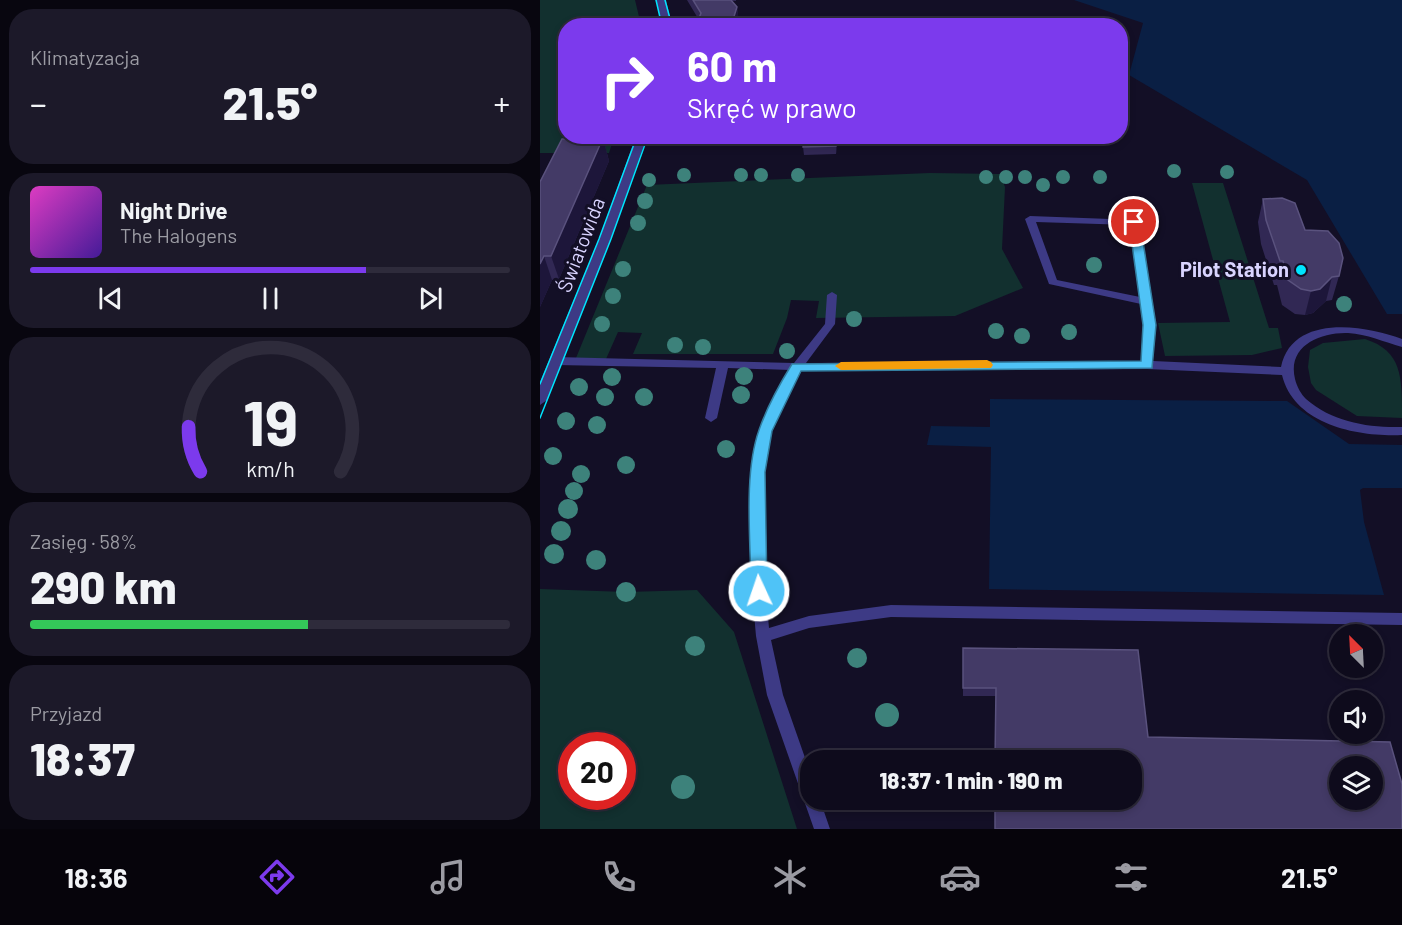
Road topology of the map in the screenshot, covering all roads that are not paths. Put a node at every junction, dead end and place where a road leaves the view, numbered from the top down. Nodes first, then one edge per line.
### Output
1 (663, 0) edge
2 (666, 18) edge
3 (639, 144) edge
4 (832, 295) dead end
5 (1145, 301) junction
6 (1402, 343) edge
7 (556, 361) junction
8 (723, 364) junction
9 (1147, 365) junction
10 (797, 367) junction
11 (1287, 371) junction
12 (540, 400) edge
13 (711, 418) dead end
14 (1402, 431) edge
15 (1402, 619) edge
16 (763, 636) junction
17 (800, 766) edge
18 (815, 810) edge
19 (822, 829) edge

1 - 2 street
3 - 7 street, Światowida
4 - 10 lane
5 - 5 lane
5 - 9 lane
6 - 11 lane
7 - 8 lane
7 - 12 street, Światowida
8 - 10 lane
8 - 13 lane
9 - 10 lane
9 - 11 lane
10 - 16 lane
11 - 14 lane
15 - 16 lane
16 - 17 lane
18 - 19 lane

